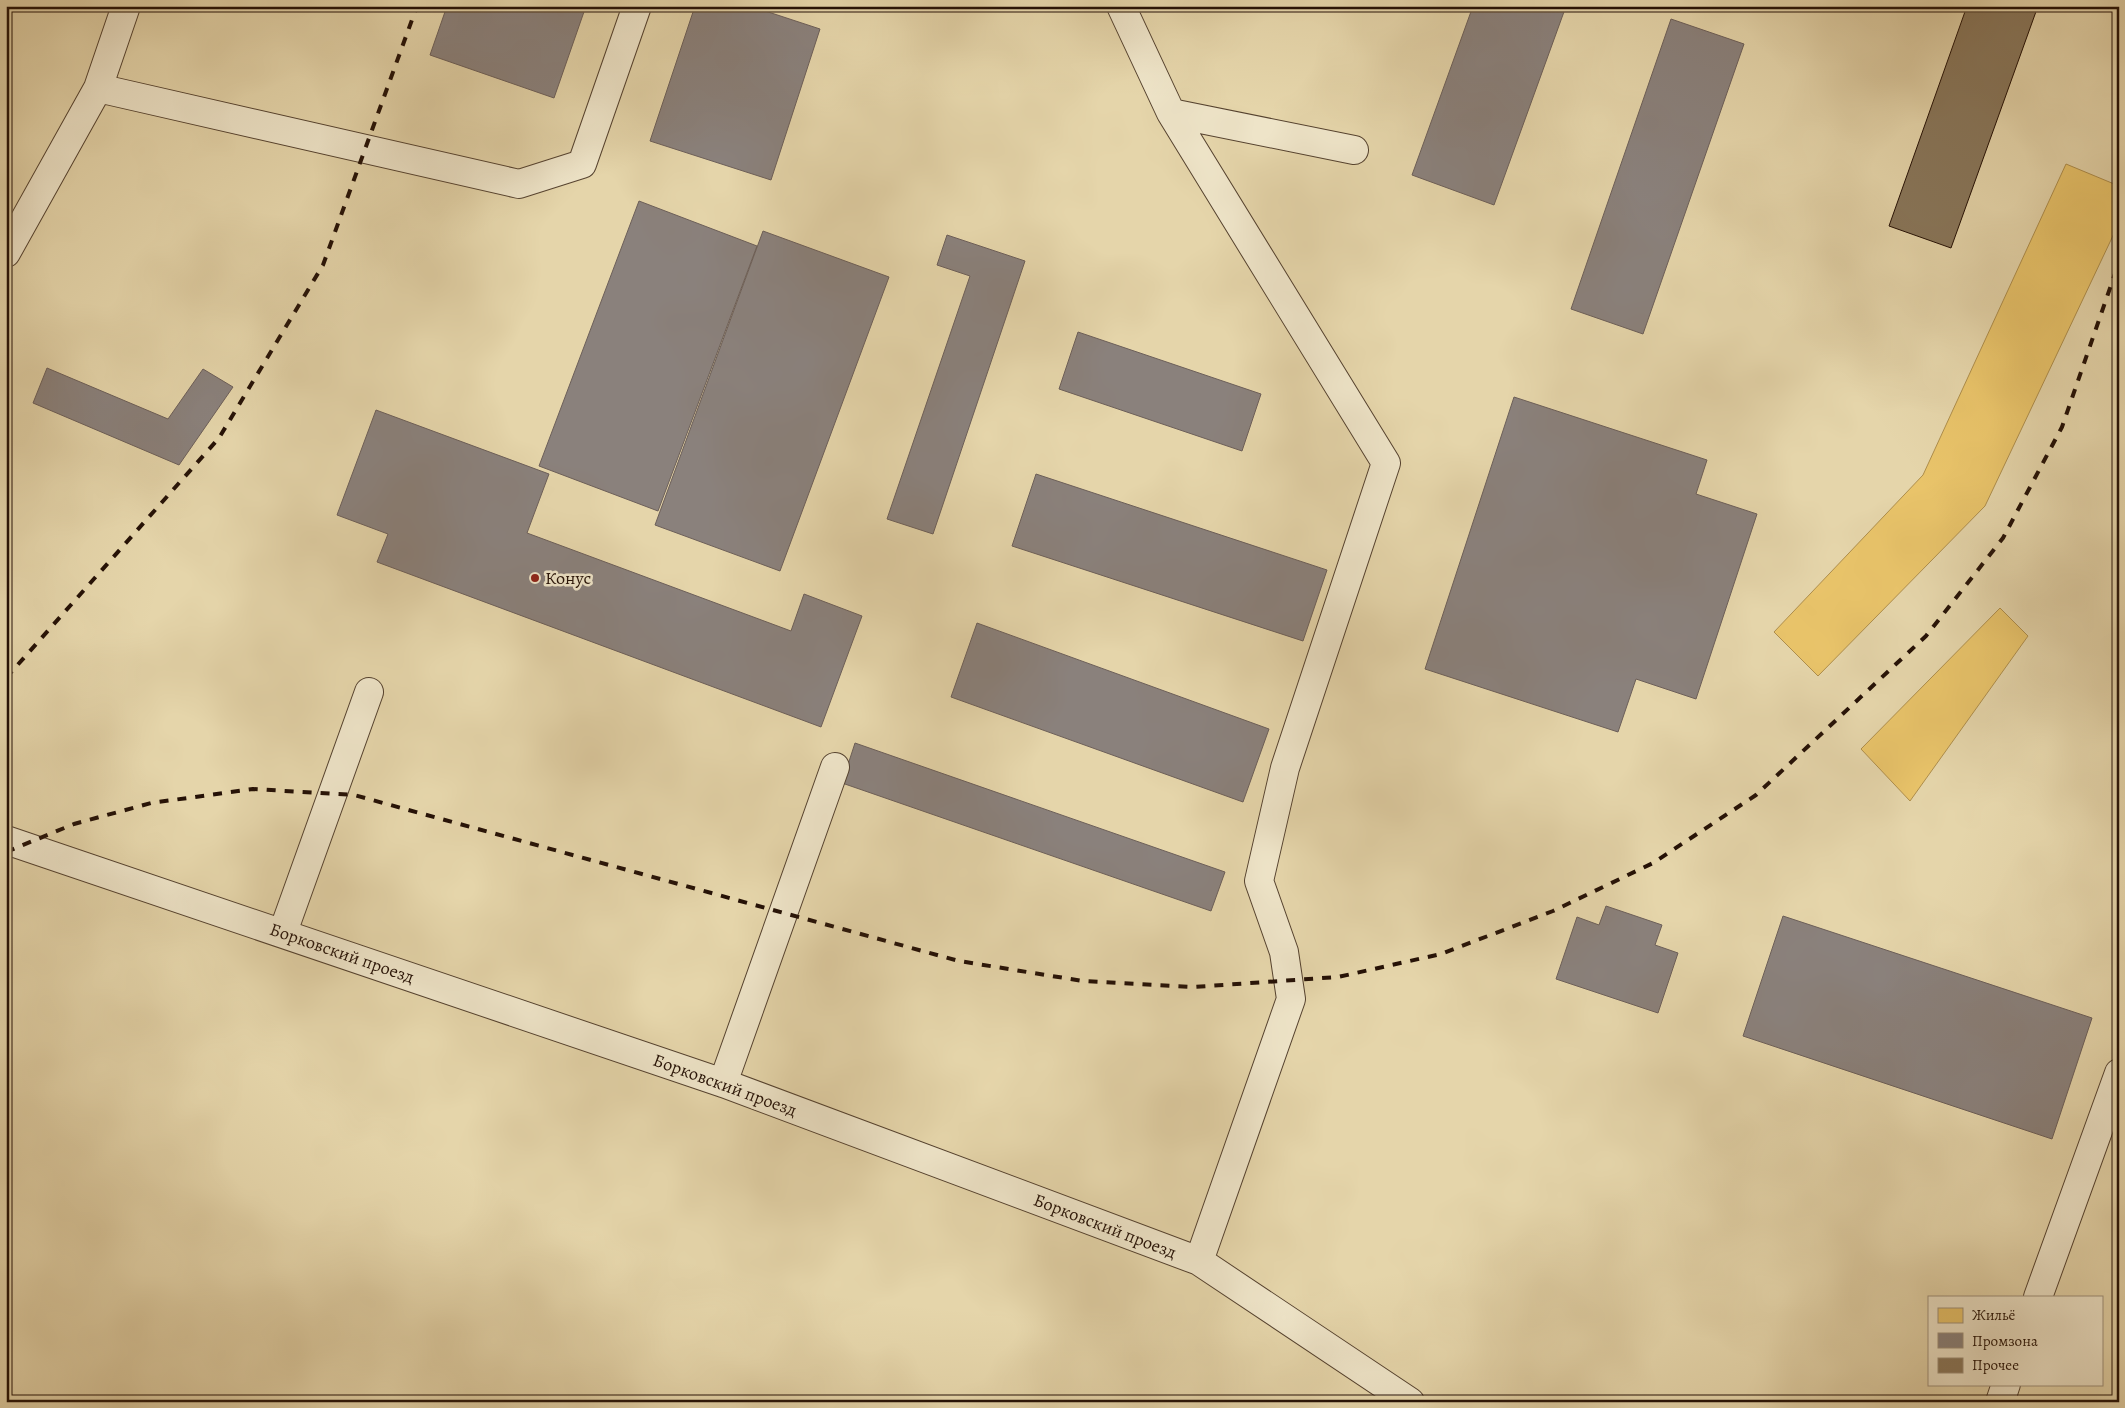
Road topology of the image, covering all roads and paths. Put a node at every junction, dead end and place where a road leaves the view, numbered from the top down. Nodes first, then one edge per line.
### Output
1 (126, 6) edge
2 (637, 6) edge
3 (1121, 6) edge
4 (98, 88) junction
5 (1171, 112) junction
6 (1354, 150) dead end
7 (6, 253) edge
8 (369, 692) dead end
9 (834, 767) dead end
10 (6, 840) edge
11 (282, 932) junction
12 (2119, 1073) edge
13 (722, 1083) junction
14 (1199, 1262) junction
15 (2038, 1296) edge
16 (2005, 1386) edge
17 (1410, 1402) edge
18 (2000, 1402) edge

1 - 4 street
2 - 4 street
3 - 5 street
4 - 7 street
5 - 6 street
5 - 14 street
8 - 11 street
9 - 13 street
10 - 11 street, Борковский проезд
11 - 13 street, Борковский проезд
12 - 15 street
13 - 14 street, Борковский проезд
14 - 17 street, Борковский проезд
16 - 18 street

